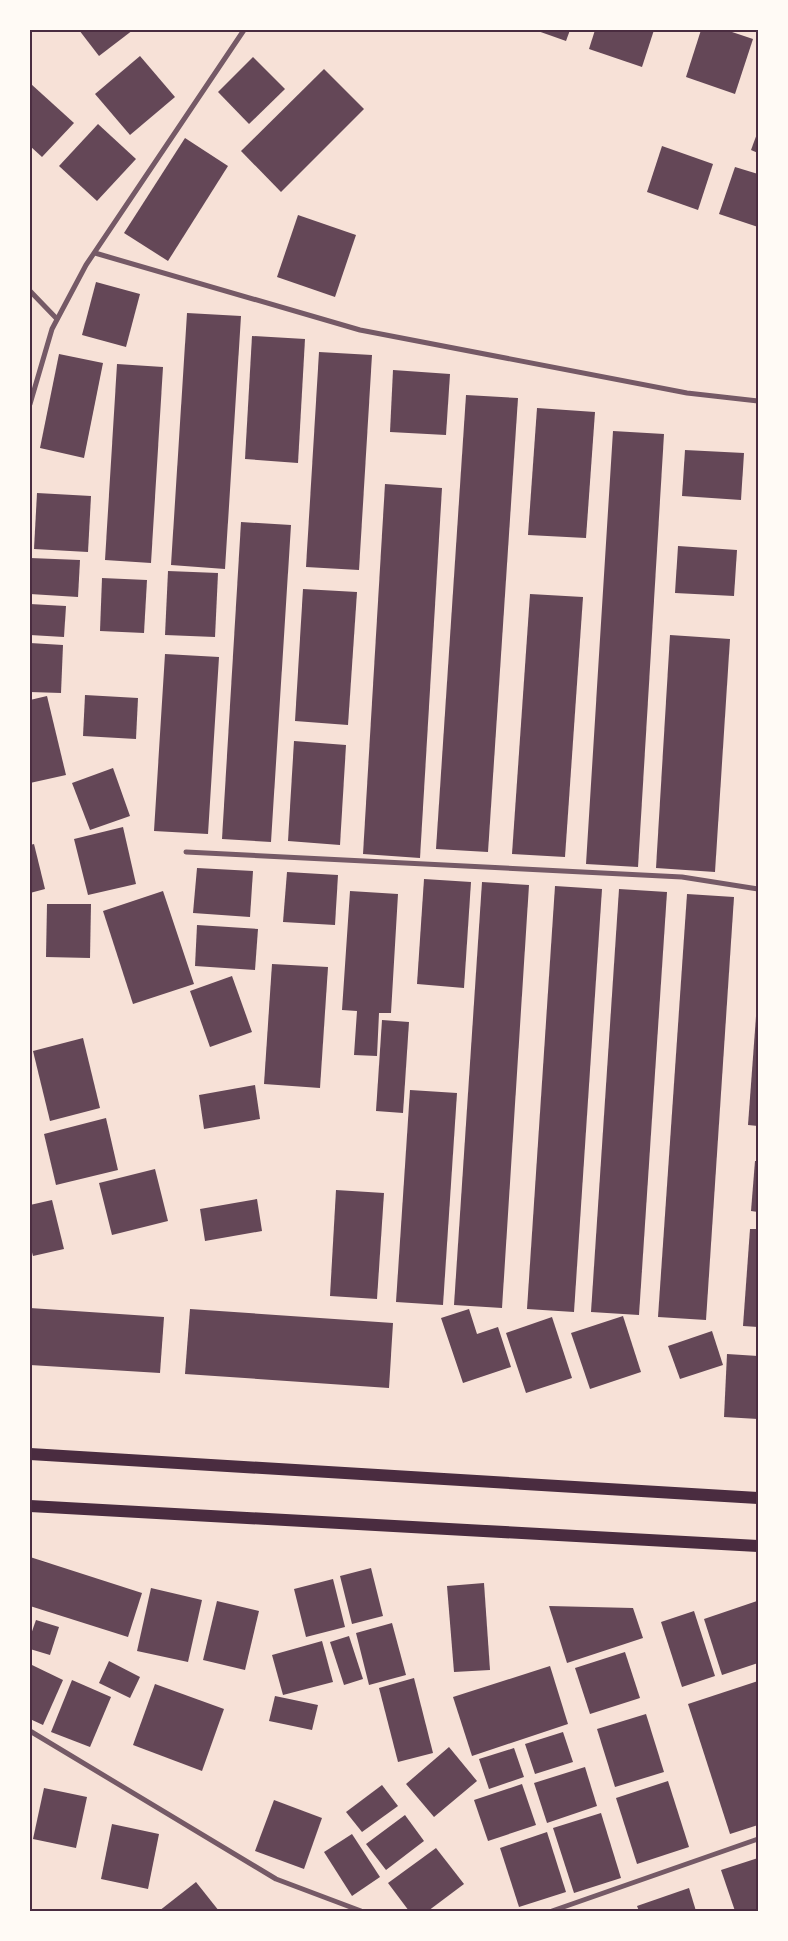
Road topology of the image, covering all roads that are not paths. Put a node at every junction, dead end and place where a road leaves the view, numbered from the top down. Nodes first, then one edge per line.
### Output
1 (244, 30) edge
2 (95, 253) junction
3 (30, 291) edge
4 (57, 319) junction
5 (758, 401) edge
6 (30, 404) edge
7 (186, 852) dead end
8 (758, 889) edge
9 (30, 1454) edge
10 (758, 1498) edge
11 (30, 1506) edge
12 (758, 1546) edge
13 (30, 1731) edge
14 (758, 1839) edge
15 (361, 1911) edge
16 (552, 1911) edge

1 - 2 street
2 - 4 street
2 - 5 street
3 - 4 street
4 - 6 street
7 - 8 street
9 - 10 main road
11 - 12 main road
13 - 15 street
14 - 16 street

